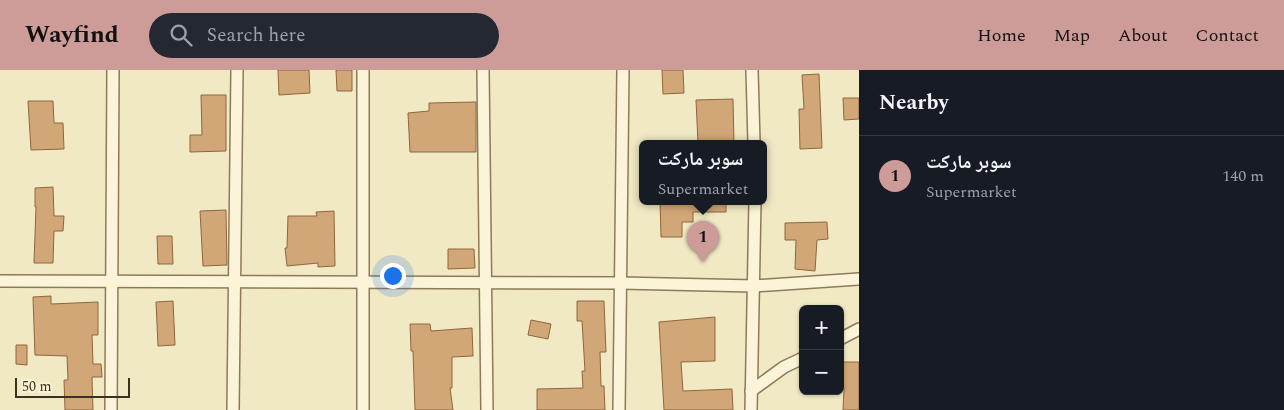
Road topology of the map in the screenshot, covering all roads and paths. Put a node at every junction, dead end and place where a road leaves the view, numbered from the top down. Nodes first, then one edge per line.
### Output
1 (113, 70) edge
2 (237, 70) edge
3 (363, 70) edge
4 (483, 70) edge
5 (623, 70) edge
6 (752, 70) edge
7 (754, 140) edge
8 (755, 205) edge
9 (859, 280) edge
10 (0, 281) edge
11 (112, 281) junction
12 (234, 281) junction
13 (363, 282) junction
14 (487, 282) junction
15 (621, 283) junction
16 (754, 286) junction
17 (859, 329) edge
18 (844, 337) edge
19 (799, 360) edge
20 (751, 390) junction
21 (111, 410) edge
22 (233, 410) edge
23 (363, 410) edge
24 (487, 410) edge
25 (619, 410) edge
26 (751, 410) edge

1 - 11 street
2 - 12 street
3 - 13 street
4 - 14 street
5 - 15 street
6 - 7 street
8 - 16 street
9 - 16 street
10 - 11 street
11 - 12 street
11 - 21 street
12 - 13 street
12 - 22 street
13 - 14 street
13 - 23 street
14 - 15 street
14 - 24 street
15 - 16 street
15 - 25 street
16 - 20 street
17 - 18 street
19 - 20 street
20 - 26 street

